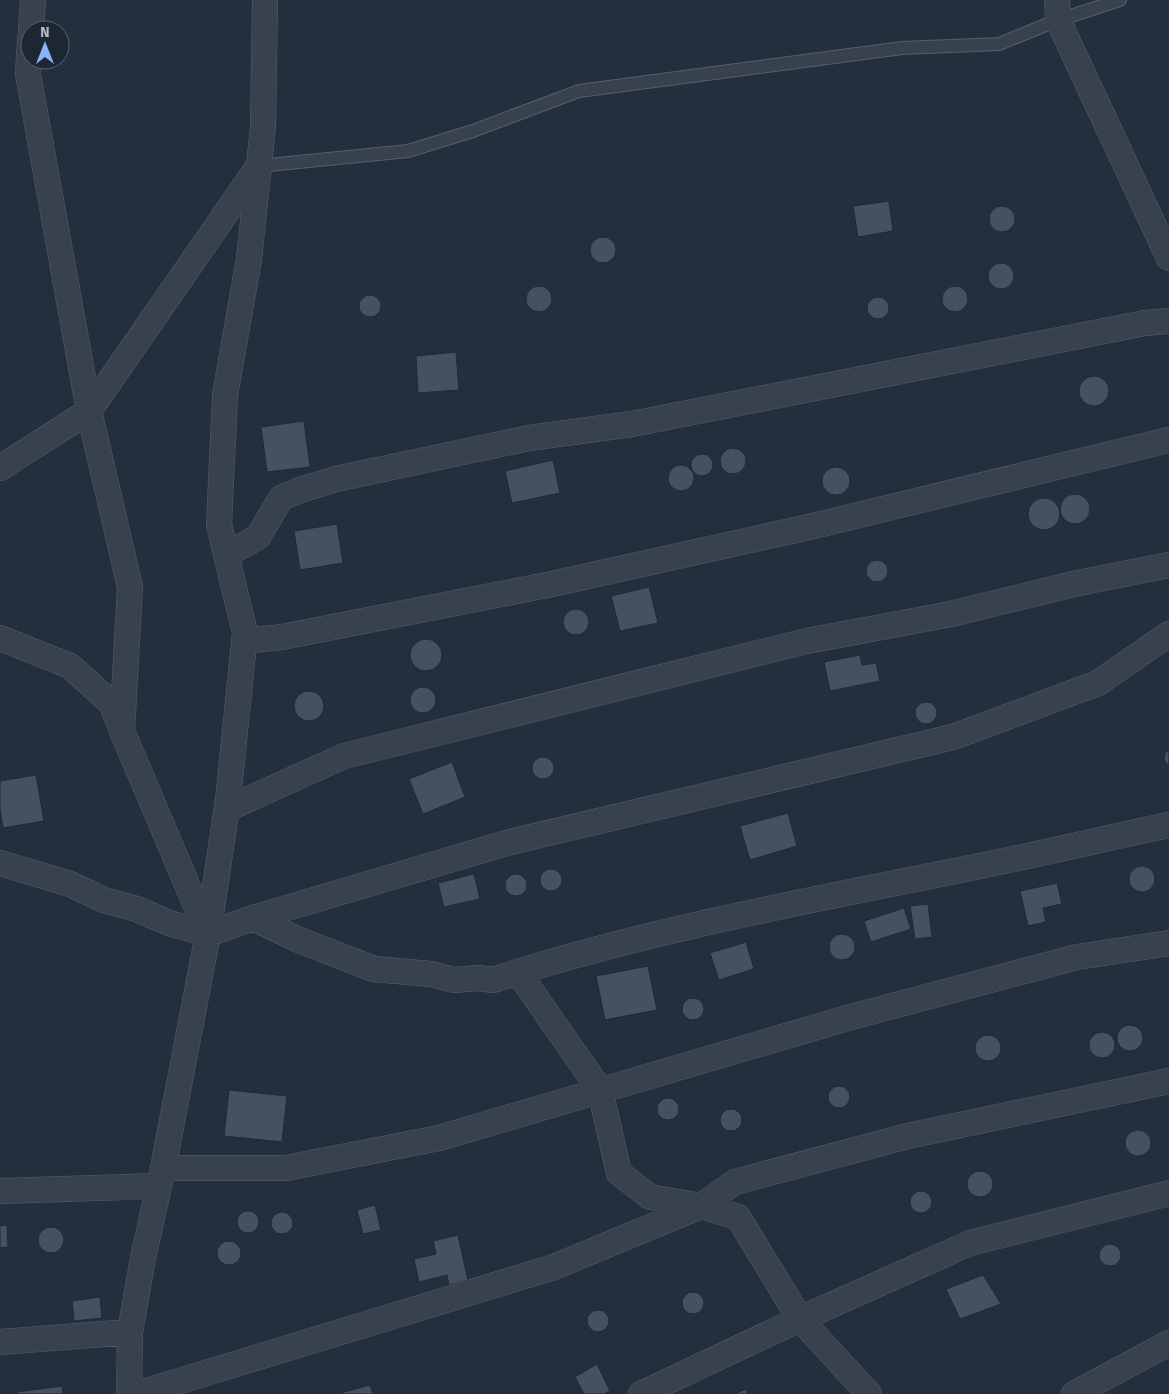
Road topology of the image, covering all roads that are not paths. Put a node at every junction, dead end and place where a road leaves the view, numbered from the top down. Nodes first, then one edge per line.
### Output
1 (33, 0) edge
2 (259, 0) edge
3 (1120, 0) edge
4 (1057, 10) edge
5 (265, 12) edge
6 (32, 20) edge
7 (28, 70) edge
8 (259, 166) junction
9 (1169, 258) edge
10 (1169, 321) edge
11 (89, 411) junction
12 (1169, 440) edge
13 (0, 468) edge
14 (226, 555) junction
15 (1169, 564) edge
16 (1169, 634) edge
17 (0, 638) edge
18 (244, 641) junction
19 (122, 731) junction
20 (227, 809) junction
21 (1169, 825) edge
22 (0, 863) edge
23 (253, 918) junction
24 (208, 934) junction
25 (1169, 943) edge
26 (518, 972) junction
27 (1169, 1081) edge
28 (600, 1090) junction
29 (161, 1177) junction
30 (0, 1191) edge
31 (1169, 1192) edge
32 (701, 1206) junction
33 (800, 1319) junction
34 (130, 1332) junction
35 (0, 1342) edge
36 (1165, 1349) edge
37 (129, 1394) edge
38 (137, 1394) edge
39 (641, 1394) edge
40 (869, 1394) edge
41 (1074, 1394) edge

1 - 6 street
2 - 5 street
3 - 4 lane
4 - 8 lane
4 - 9 street
5 - 8 street
7 - 11 street
8 - 11 street
8 - 14 street
10 - 14 street
11 - 13 street
11 - 19 street
12 - 18 street
14 - 18 street
15 - 20 street
16 - 23 street
17 - 19 street
18 - 20 street
19 - 24 street
20 - 24 street
21 - 26 street
22 - 24 street
23 - 24 street
23 - 26 street
24 - 29 street
25 - 28 street
26 - 28 street
27 - 32 street
28 - 29 street
28 - 32 street
29 - 30 street
29 - 34 street
31 - 33 street
32 - 33 street
32 - 38 street
33 - 39 street
33 - 40 street
34 - 35 street
34 - 37 street
36 - 41 street

